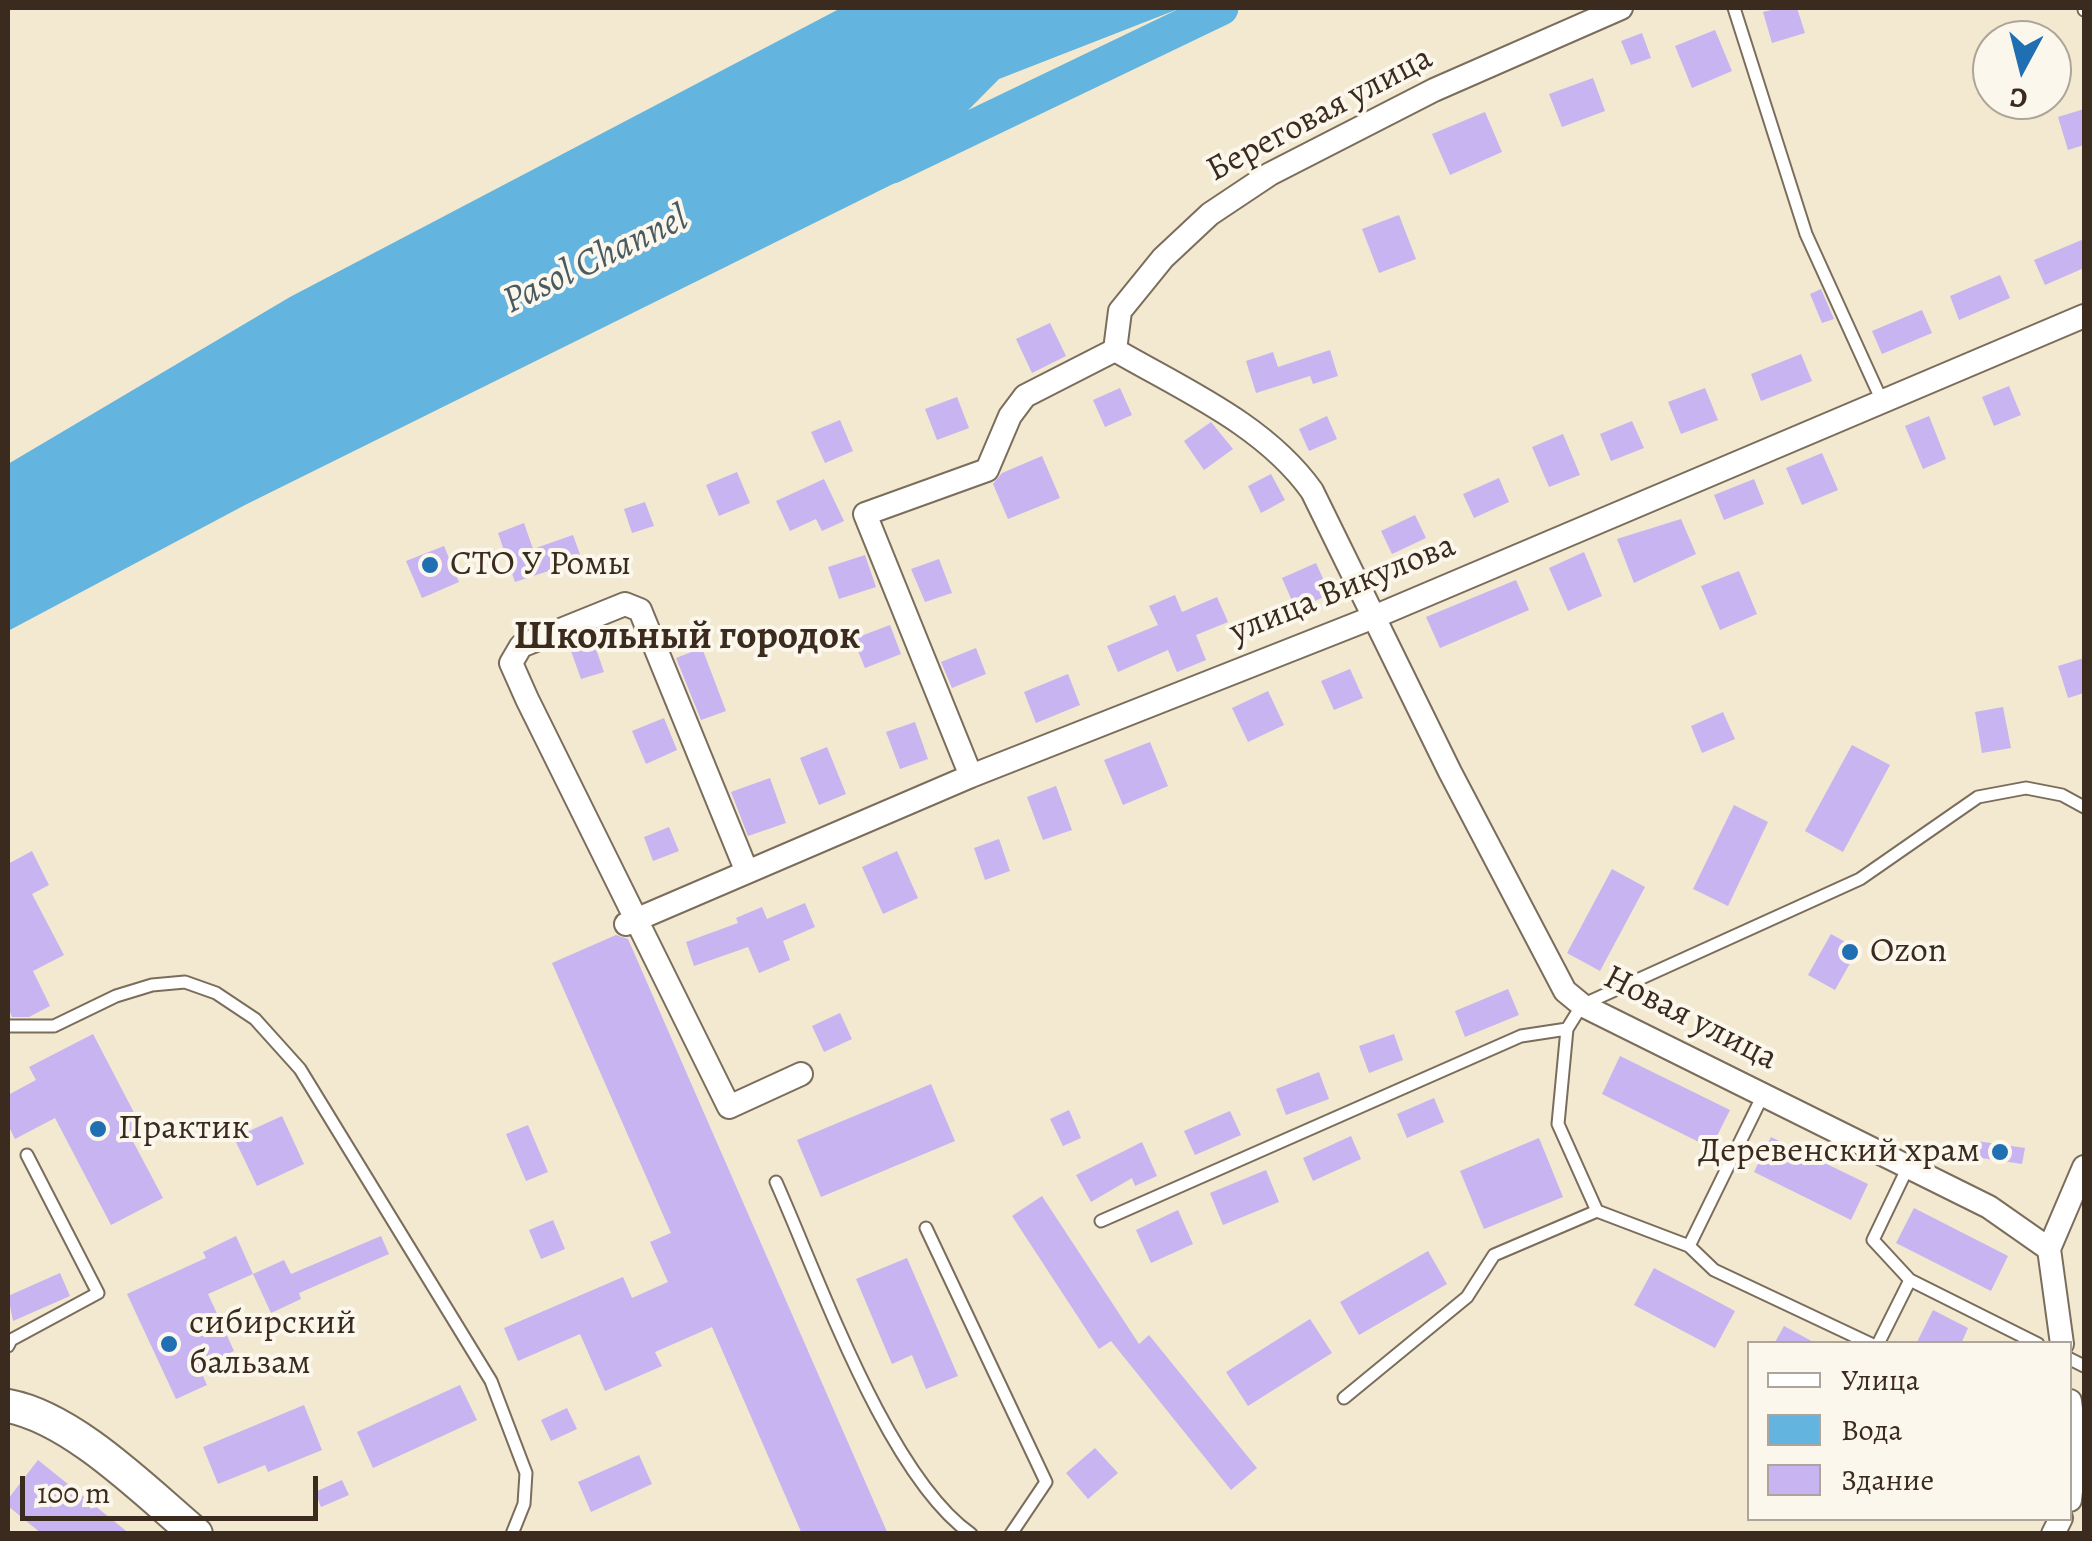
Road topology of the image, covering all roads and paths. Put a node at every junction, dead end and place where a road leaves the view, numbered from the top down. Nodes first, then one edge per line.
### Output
1 (1621, 8) edge
2 (1734, 8) edge
3 (2084, 316) edge
4 (1115, 350) junction
5 (1882, 401) junction
6 (1374, 617) junction
7 (970, 776) junction
8 (2084, 807) edge
9 (747, 872) junction
10 (632, 921) junction
11 (1582, 1005) junction
12 (8, 1026) edge
13 (1567, 1029) junction
14 (801, 1074) dead end
15 (1762, 1095) junction
16 (26, 1155) dead end
17 (1908, 1167) junction
18 (2084, 1168) edge
19 (776, 1182) dead end
20 (1597, 1212) junction
21 (1101, 1221) dead end
22 (926, 1228) dead end
23 (1688, 1246) junction
24 (2049, 1249) junction
25 (1910, 1280) junction
26 (1868, 1341) edge
27 (1877, 1341) edge
28 (2032, 1341) edge
29 (2062, 1341) edge
30 (8, 1346) edge
31 (1344, 1398) dead end
32 (8, 1406) edge
33 (2072, 1417) edge
34 (2072, 1483) edge
35 (179, 1524) edge
36 (512, 1534) edge
37 (971, 1534) edge
38 (1011, 1534) edge

1 - 4 street, Береговая улица
2 - 5 lane
3 - 5 street, улица Викулова
4 - 6 street, Новая улица
4 - 7 street
5 - 6 street, улица Викулова
6 - 7 street, улица Викулова
6 - 11 street, Новая улица
7 - 9 street, улица Викулова
8 - 11 lane
9 - 10 street, улица Викулова
9 - 10 street
10 - 14 street
11 - 13 lane
11 - 15 street, Новая улица
12 - 36 lane
13 - 20 lane
13 - 21 lane
15 - 17 street, Новая улица
15 - 23 lane
16 - 30 lane
17 - 24 street, Новая улица
17 - 25 lane
18 - 24 street
19 - 37 lane
20 - 23 lane
20 - 31 lane
22 - 38 lane
23 - 26 lane
24 - 29 street
25 - 27 lane
25 - 28 lane
32 - 35 street
33 - 34 street

